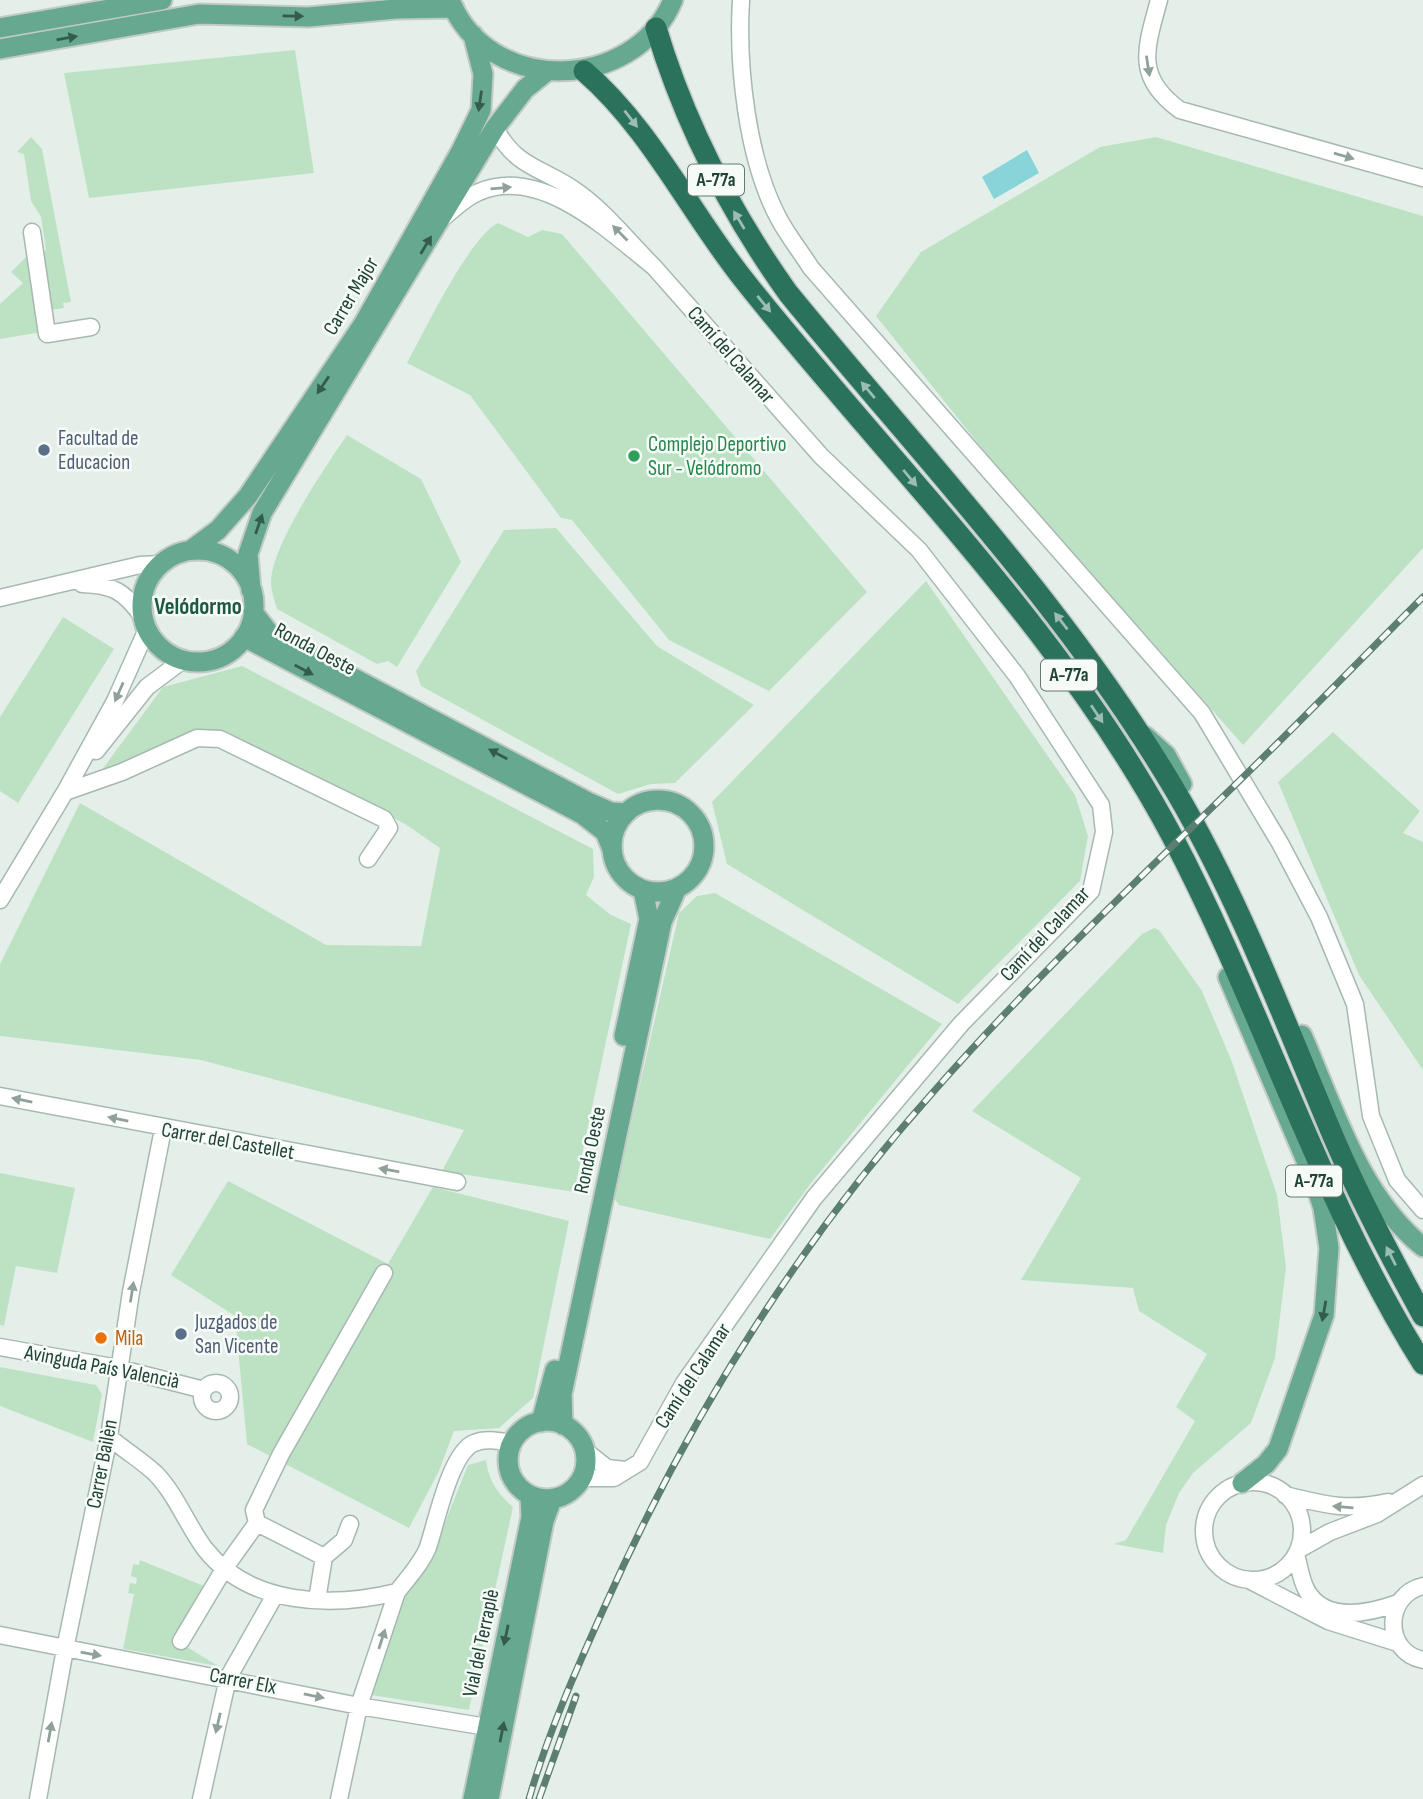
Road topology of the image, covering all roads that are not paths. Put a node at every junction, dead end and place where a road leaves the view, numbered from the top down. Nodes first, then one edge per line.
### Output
1 (162, 0) edge
2 (741, 0) edge
3 (1159, 0) edge
4 (674, 3) edge
5 (452, 4) edge
6 (0, 28) edge
7 (656, 28) junction
8 (473, 35) junction
9 (0, 49) edge
10 (583, 71) junction
11 (546, 72) junction
12 (495, 128) junction
13 (1423, 178) edge
14 (442, 219) junction
15 (32, 232) dead end
16 (654, 267) junction
17 (91, 327) dead end
18 (191, 550) junction
19 (160, 564) junction
20 (69, 584) junction
21 (251, 590) junction
22 (0, 598) edge
23 (253, 612) junction
24 (145, 622) junction
25 (244, 637) junction
26 (183, 660) junction
27 (1136, 729) junction
28 (65, 792) junction
29 (626, 813) junction
30 (612, 849) junction
31 (368, 859) dead end
32 (1193, 878) junction
33 (677, 888) junction
34 (642, 890) junction
35 (0, 900) edge
36 (0, 1096) edge
37 (163, 1129) junction
38 (457, 1182) dead end
39 (1423, 1210) edge
40 (1423, 1247) edge
41 (384, 1273) dead end
42 (1423, 1315) edge
43 (0, 1347) edge
44 (1423, 1364) edge
45 (118, 1368) junction
46 (204, 1390) dead end
47 (541, 1422) junction
48 (563, 1425) junction
49 (109, 1437) junction
50 (512, 1443) junction
51 (583, 1449) junction
52 (627, 1471) junction
53 (582, 1478) junction
54 (1242, 1483) junction
55 (1423, 1485) edge
56 (1285, 1495) junction
57 (530, 1496) junction
58 (552, 1499) junction
59 (1401, 1499) junction
60 (257, 1524) junction
61 (350, 1524) dead end
62 (1297, 1552) junction
63 (324, 1557) junction
64 (225, 1569) junction
65 (1248, 1580) junction
66 (1421, 1585) edge
67 (397, 1592) junction
68 (275, 1595) junction
69 (317, 1600) junction
70 (1398, 1603) junction
71 (0, 1636) edge
72 (181, 1641) dead end
73 (1398, 1643) junction
74 (65, 1649) junction
75 (1421, 1661) edge
76 (228, 1678) junction
77 (359, 1706) junction
78 (487, 1727) junction
79 (38, 1799) edge
80 (201, 1799) edge
81 (339, 1799) edge
82 (473, 1799) edge
83 (489, 1799) edge

1 - 6 main road
2 - 39 street
3 -> 13 street
4 - 7 main road
5 - 8 main road
9 -> 5 main road
7 - 10 main road
27 -> 7 highway, A-77a
8 - 11 main road
8 -> 18 main road, Carrer Major
10 - 11 main road
10 -> 32 highway, A-77a
11 - 12 main road, Carrer Major
12 - 14 main road, Carrer Major
16 -> 12 street
14 -> 16 street
21 -> 14 main road, Carrer Major
15 - 17 street
16 - 52 street, Camí del Calamar
18 - 19 main road
18 - 21 main road
19 - 20 street
19 - 24 main road
20 - 22 street
20 - 24 street
21 - 23 main road
23 - 25 main road
29 -> 23 main road, Ronda Oeste
24 - 26 main road
24 -> 28 street
25 - 26 main road
25 -> 30 main road, Ronda Oeste
26 - 28 street
27 - 40 main road, A-77a
42 -> 27 highway, A-77a
28 - 31 street
28 - 35 street
29 - 30 main road
29 - 33 main road, Ronda Oeste
30 - 34 main road, Ronda Oeste
32 - 44 highway, A-77a
32 -> 54 main road, A-77a
33 - 34 main road
33 - 48 main road, Ronda Oeste
34 - 47 main road, Ronda Oeste
37 -> 36 street, Carrer del Castellet
38 -> 37 street, Carrer del Castellet
45 -> 37 street, Carrer Bailèn
41 - 60 street
43 - 45 street, Avinguda País Valencià
45 - 46 street, Avinguda País Valencià
45 - 49 street, Carrer Bailèn
47 - 48 main road
47 - 50 main road
48 - 51 main road
49 - 64 street
49 - 74 street, Carrer Bailèn
50 - 57 main road
50 - 67 street
51 - 52 street
51 - 53 main road
52 - 53 street
53 - 58 main road
54 - 56 street
54 - 65 street
55 - 59 street
59 -> 56 street
56 - 62 street
57 - 58 main road
57 -> 78 main road, Vial del Terraplè
83 -> 58 main road, Vial del Terraplè
59 - 62 street
60 - 63 street
60 - 64 street
61 - 63 street
62 - 65 street
62 - 70 street
63 - 69 street
64 - 68 street
64 - 72 street
65 - 73 street
66 - 70 street
67 - 69 street
77 -> 67 street
68 - 69 street
68 - 76 street
70 - 73 street
71 - 74 street, Carrer Elx
73 - 75 street
74 -> 76 street, Carrer Elx
79 -> 74 street, Carrer Bailèn
76 -> 77 street, Carrer Elx
76 -> 80 street
77 - 78 street, Carrer Elx
77 - 81 street
78 - 82 main road, Vial del Terraplè

